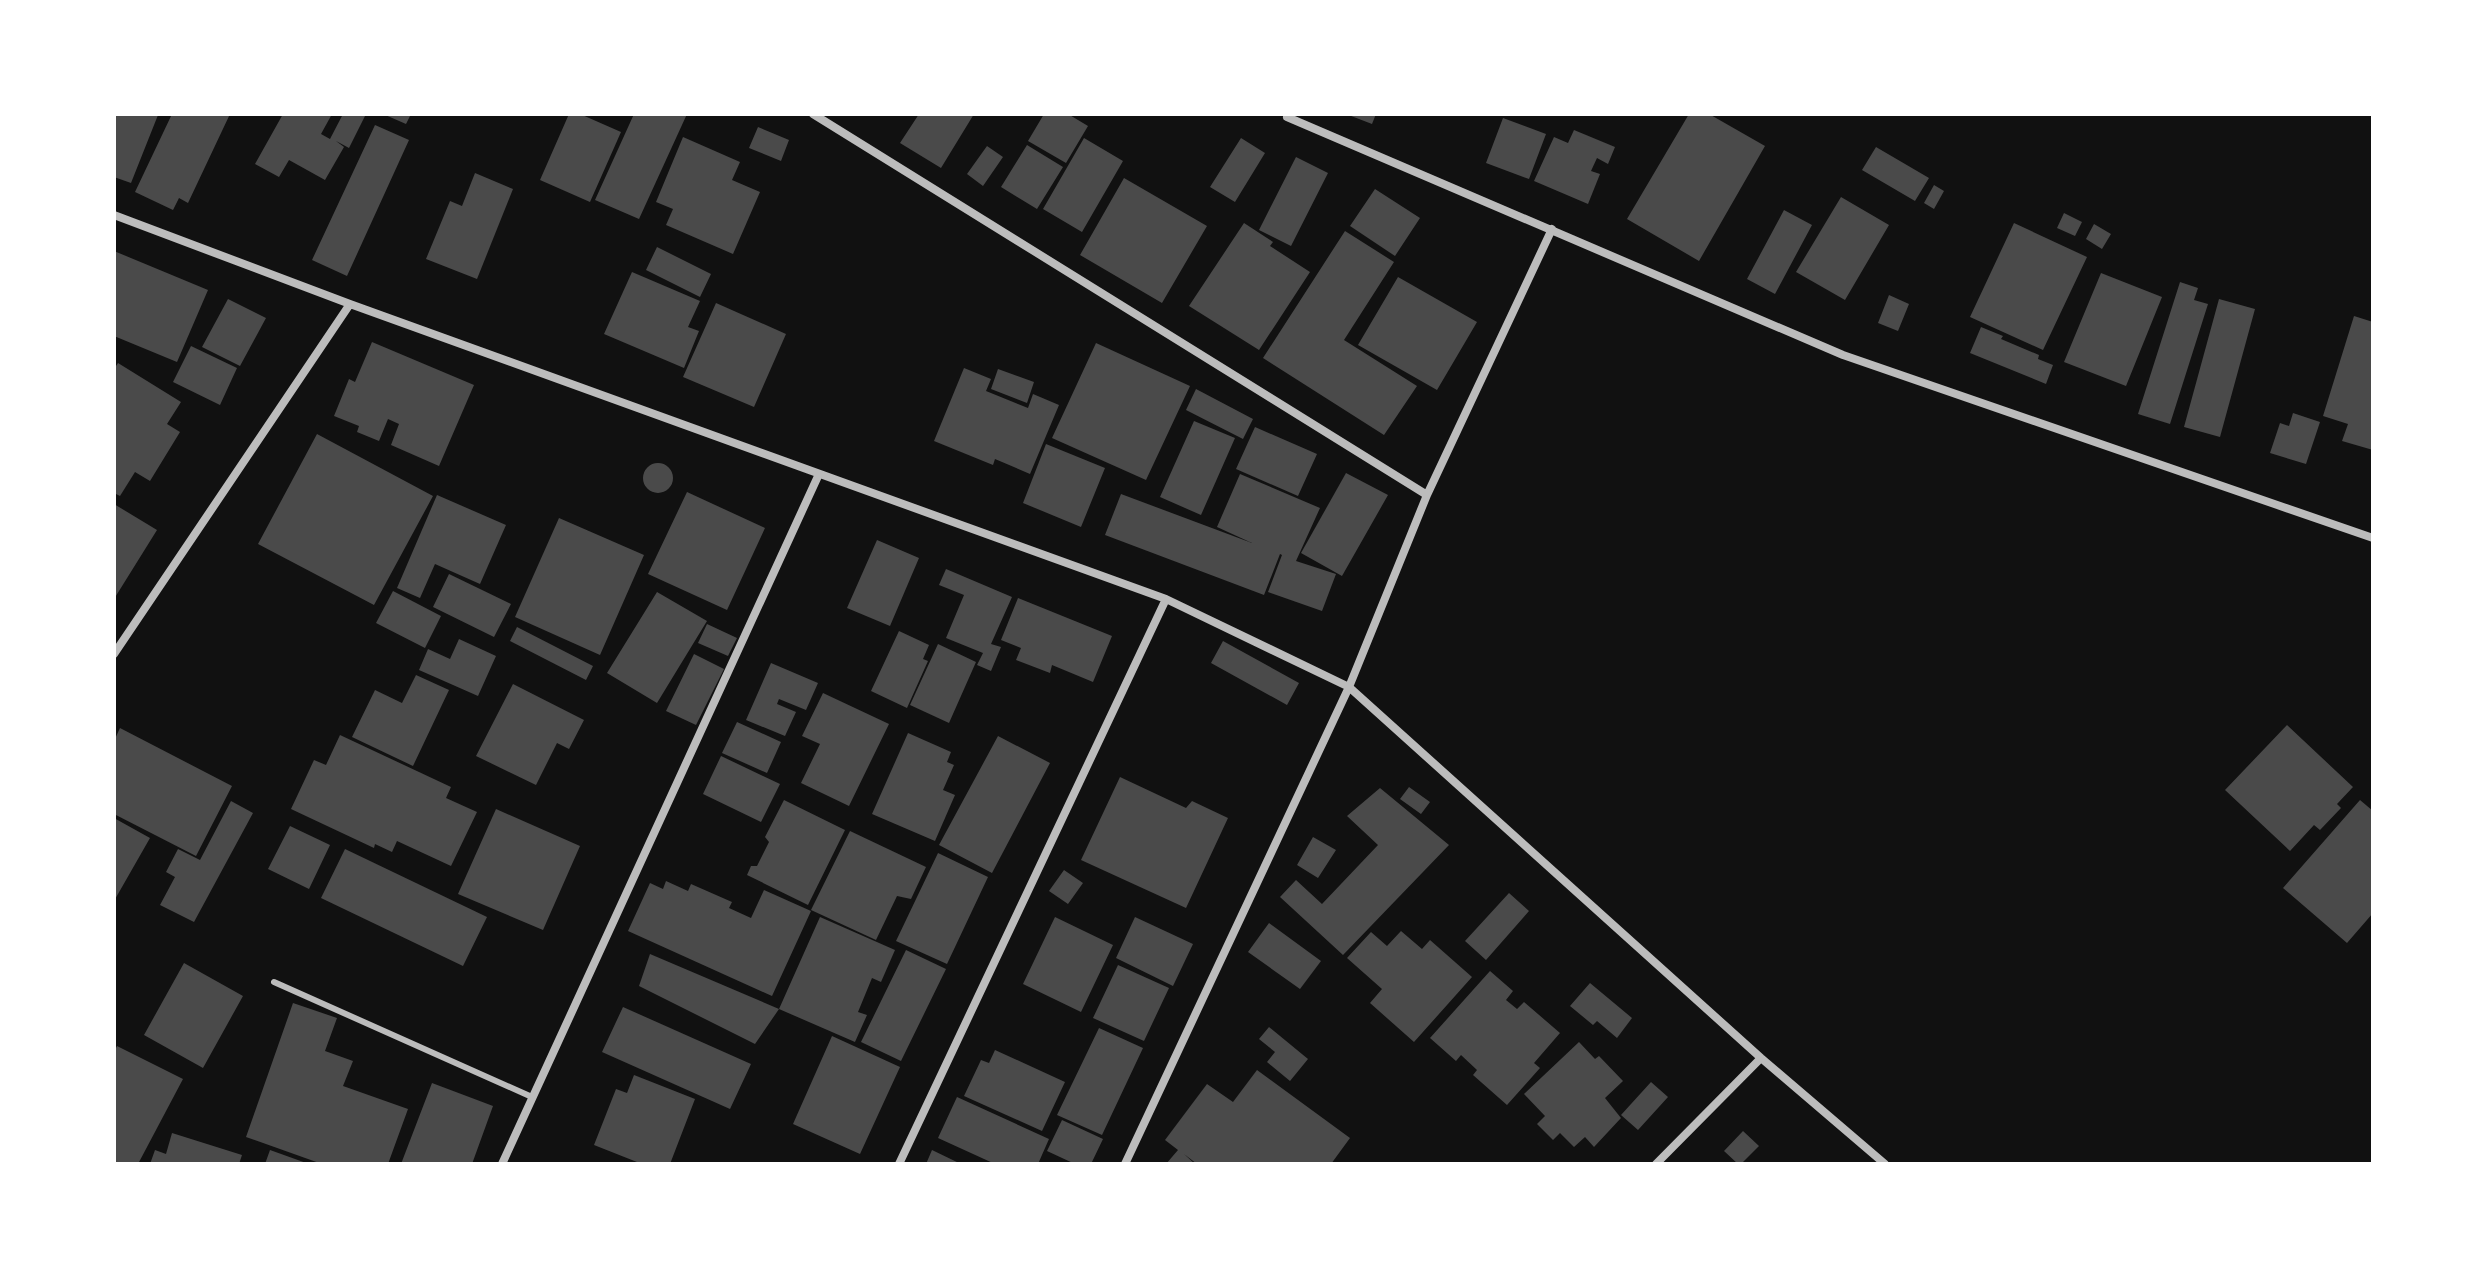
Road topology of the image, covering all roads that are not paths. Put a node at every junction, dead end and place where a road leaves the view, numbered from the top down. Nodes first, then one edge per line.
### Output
1 (813, 114) edge
2 (1287, 117) dead end
3 (114, 215) edge
4 (1552, 229) junction
5 (350, 304) junction
6 (819, 474) junction
7 (1427, 495) junction
8 (2373, 538) edge
9 (1166, 599) junction
10 (114, 654) edge
11 (1349, 687) junction
12 (274, 982) dead end
13 (1761, 1058) junction
14 (532, 1097) junction
15 (502, 1164) edge
16 (899, 1164) edge
17 (1125, 1164) edge
18 (1656, 1164) edge
19 (1885, 1164) edge

1 - 7 street
2 - 4 street
3 - 5 street
4 - 7 street
4 - 8 street
5 - 6 street
5 - 10 street
6 - 9 street
6 - 14 street
7 - 11 street
9 - 11 street
9 - 16 street
11 - 13 street
11 - 17 street
12 - 14 lane
13 - 18 street
13 - 19 street
14 - 15 street

